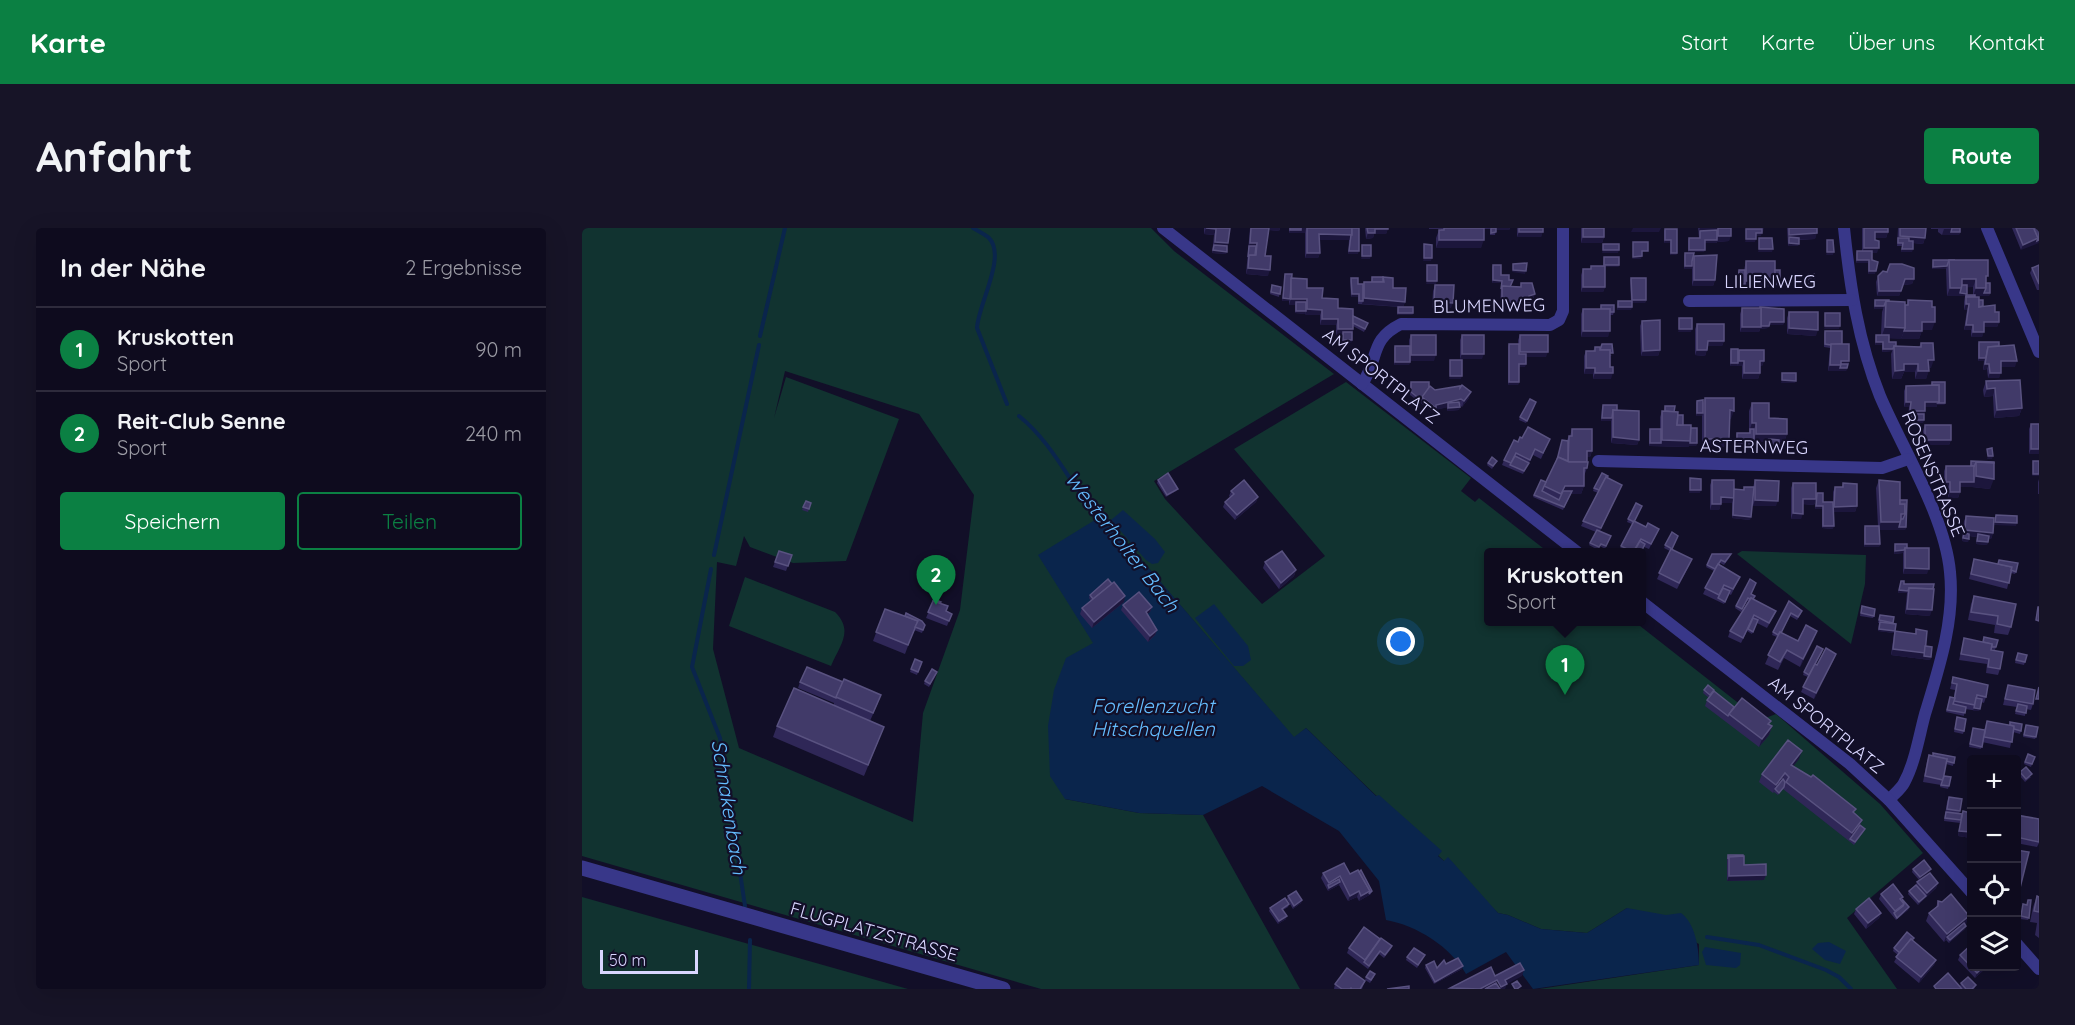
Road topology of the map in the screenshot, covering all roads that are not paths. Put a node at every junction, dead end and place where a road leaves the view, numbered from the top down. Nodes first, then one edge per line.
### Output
1 (1163, 228) edge
2 (1563, 228) edge
3 (1844, 228) edge
4 (1987, 228) edge
5 (1852, 300) junction
6 (1689, 301) dead end
7 (2039, 352) edge
8 (1362, 384) junction
9 (1908, 459) junction
10 (1598, 461) dead end
11 (1573, 548) edge
12 (1646, 606) edge
13 (1889, 800) junction
14 (582, 868) edge
15 (1967, 888) edge
16 (2021, 949) edge
17 (2039, 969) edge
18 (1003, 989) edge

1 - 8 street, AM SPORTPLATZ
2 - 8 street, BLUMENWEG
3 - 5 street, ROSENSTRASSE
4 - 7 street
5 - 6 street, LILIENWEG
5 - 9 street, ROSENSTRASSE
8 - 11 street, AM SPORTPLATZ
9 - 10 street, ASTERNWEG
9 - 13 street, ROSENSTRASSE
12 - 13 street, AM SPORTPLATZ
13 - 15 street, AM SPORTPLATZ
14 - 18 street, FLUGPLATZSTRASSE
16 - 17 street

